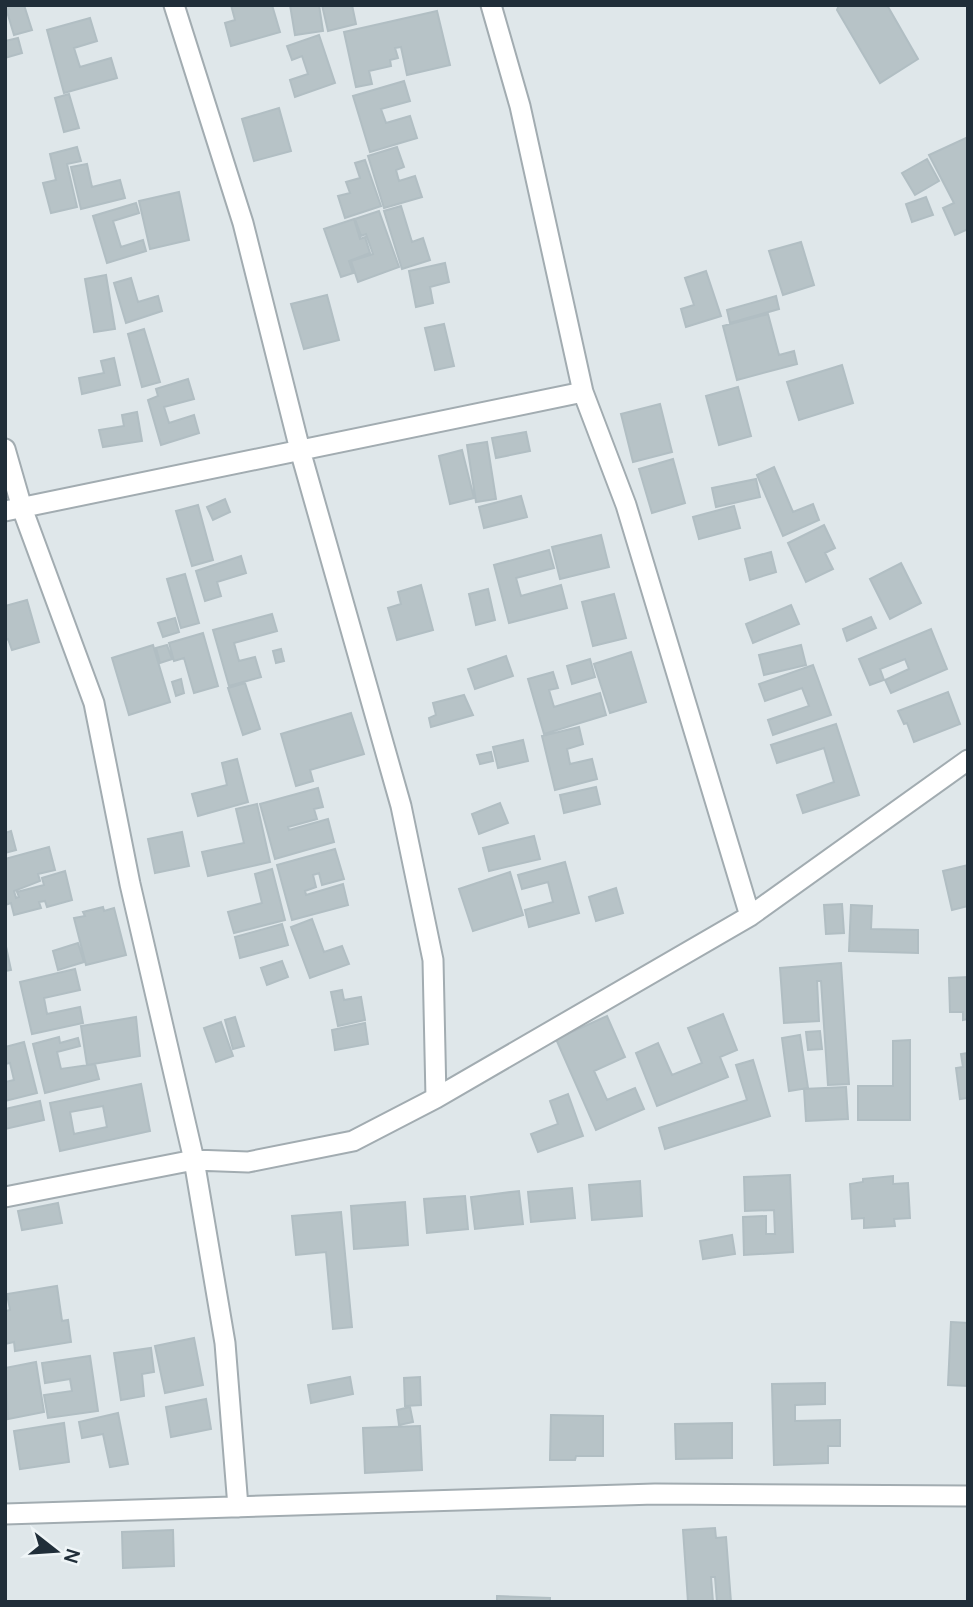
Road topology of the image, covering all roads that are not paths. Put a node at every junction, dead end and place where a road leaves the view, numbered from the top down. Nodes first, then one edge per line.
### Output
1 (174, 5) edge
2 (491, 5) edge
3 (583, 392) junction
4 (5, 449) edge
5 (300, 450) junction
6 (14, 510) edge
7 (968, 760) edge
8 (750, 916) junction
9 (436, 1098) junction
10 (194, 1160) junction
11 (5, 1197) edge
12 (968, 1496) edge
13 (238, 1507) junction
14 (5, 1514) edge

1 - 5 street
2 - 3 street
3 - 5 street
3 - 8 street
4 - 6 street
5 - 6 street
5 - 9 street
6 - 10 street
7 - 8 street
8 - 9 street
9 - 10 street
10 - 11 street
10 - 13 street
12 - 13 street
13 - 14 street

